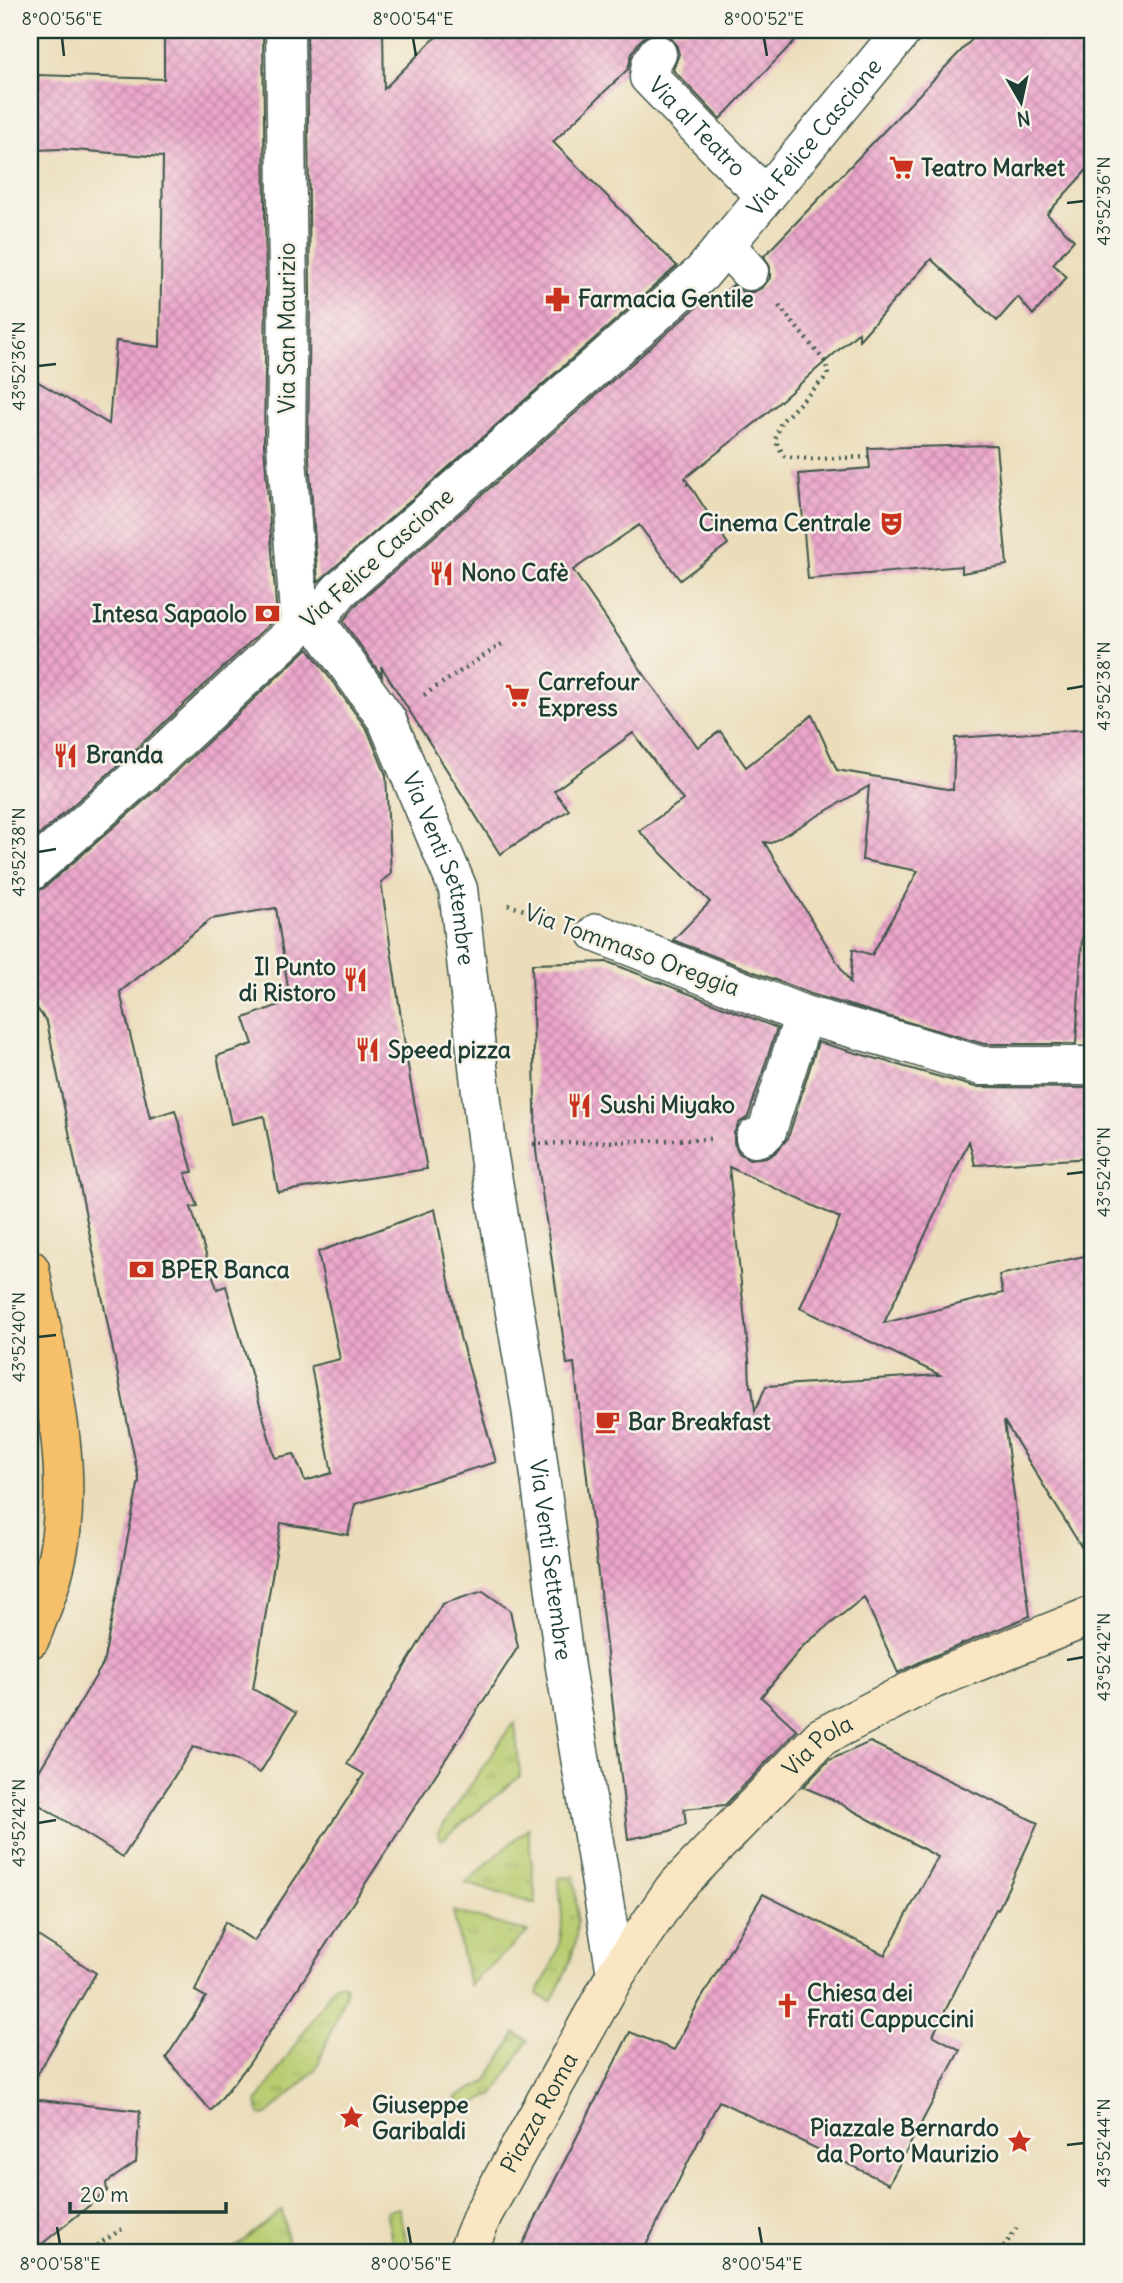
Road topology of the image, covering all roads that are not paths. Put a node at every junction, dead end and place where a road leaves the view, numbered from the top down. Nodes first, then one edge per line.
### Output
1 (285, 30) edge
2 (903, 30) edge
3 (657, 54) dead end
4 (766, 195) junction
5 (308, 623) junction
6 (30, 872) edge
7 (597, 933) road end
8 (804, 1015) junction
9 (1093, 1066) edge
10 (755, 1138) dead end
11 (30, 1269) edge
12 (1093, 1615) edge
13 (30, 1639) edge
14 (616, 1974) junction
15 (467, 2253) edge

1 - 5 street, Via San Maurizio
2 - 4 street, Via Felice Cascione
3 - 4 street, Via al Teatro
4 - 5 street, Via Felice Cascione
5 - 6 street, Via Felice Cascione
5 - 14 street, Via Venti Settembre
7 - 8 street, Via Tommaso Oreggia
8 - 9 street, Via Tommaso Oreggia
8 - 10 street
11 - 13 main road
12 - 14 street, Via Pola
14 - 15 street, Piazza Roma

